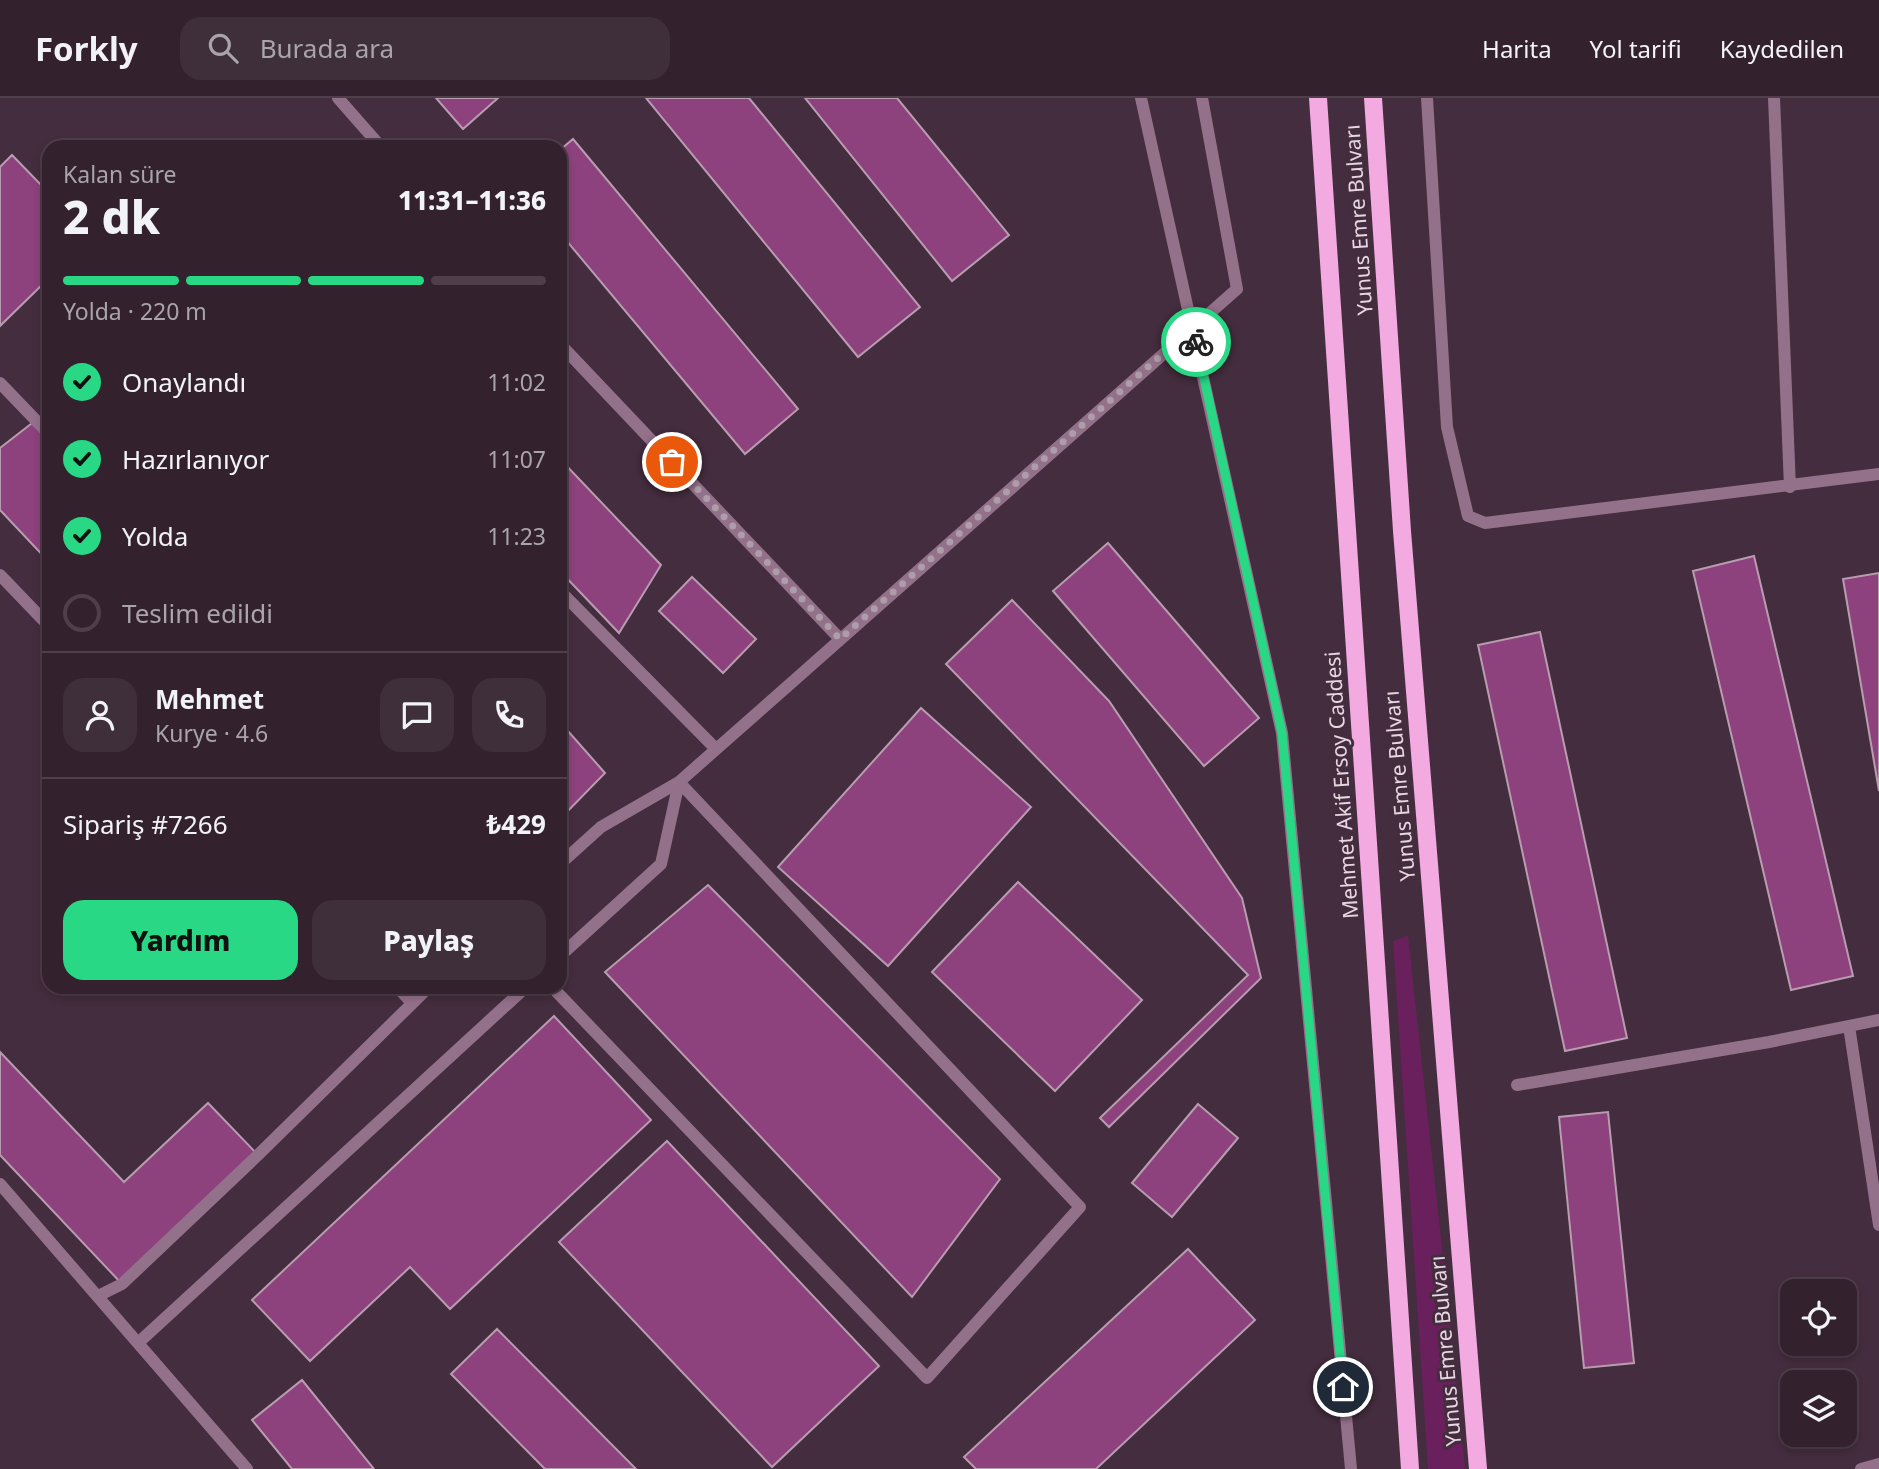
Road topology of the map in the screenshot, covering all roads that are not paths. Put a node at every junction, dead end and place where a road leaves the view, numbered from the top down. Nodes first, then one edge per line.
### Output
1 (338, 98) edge
2 (1141, 98) edge
3 (1202, 98) edge
4 (1318, 98) edge
5 (1373, 98) edge
6 (1427, 98) edge
7 (1774, 98) edge
8 (375, 140) edge
9 (1192, 328) junction
10 (567, 351) edge
11 (0, 383) edge
12 (42, 426) edge
13 (1879, 474) edge
14 (1790, 487) junction
15 (0, 575) edge
16 (567, 598) edge
17 (42, 619) edge
18 (840, 639) junction
19 (716, 749) junction
20 (680, 782) junction
21 (567, 858) edge
22 (567, 950) edge
23 (404, 994) edge
24 (422, 994) edge
25 (518, 994) edge
26 (559, 994) edge
27 (412, 1003) junction
28 (1879, 1020) edge
29 (1849, 1026) junction
30 (1517, 1086) dead end
31 (0, 1184) edge
32 (1879, 1225) edge
33 (97, 1296) junction
34 (138, 1343) junction
35 (1879, 1464) edge
36 (247, 1469) edge
37 (1351, 1469) edge
38 (1410, 1469) edge
39 (1478, 1469) edge
40 (1861, 1469) edge

1 - 8 lane
2 - 9 lane
3 - 9 lane
4 - 38 main road, Mehmet Akif Ersoy Caddesi
5 - 39 main road, Yunus Emre Bulvarı
6 - 14 lane
7 - 14 lane
9 - 18 lane
9 - 37 lane
10 - 18 lane
11 - 12 lane
13 - 14 lane
15 - 17 lane
16 - 19 lane
18 - 19 lane
19 - 20 lane
20 - 21 lane
20 - 22 lane
20 - 26 lane
23 - 27 lane
24 - 27 lane
25 - 34 lane
27 - 33 lane
28 - 29 lane
29 - 30 lane
29 - 32 lane
31 - 33 lane
33 - 34 lane
34 - 36 lane
35 - 40 lane

